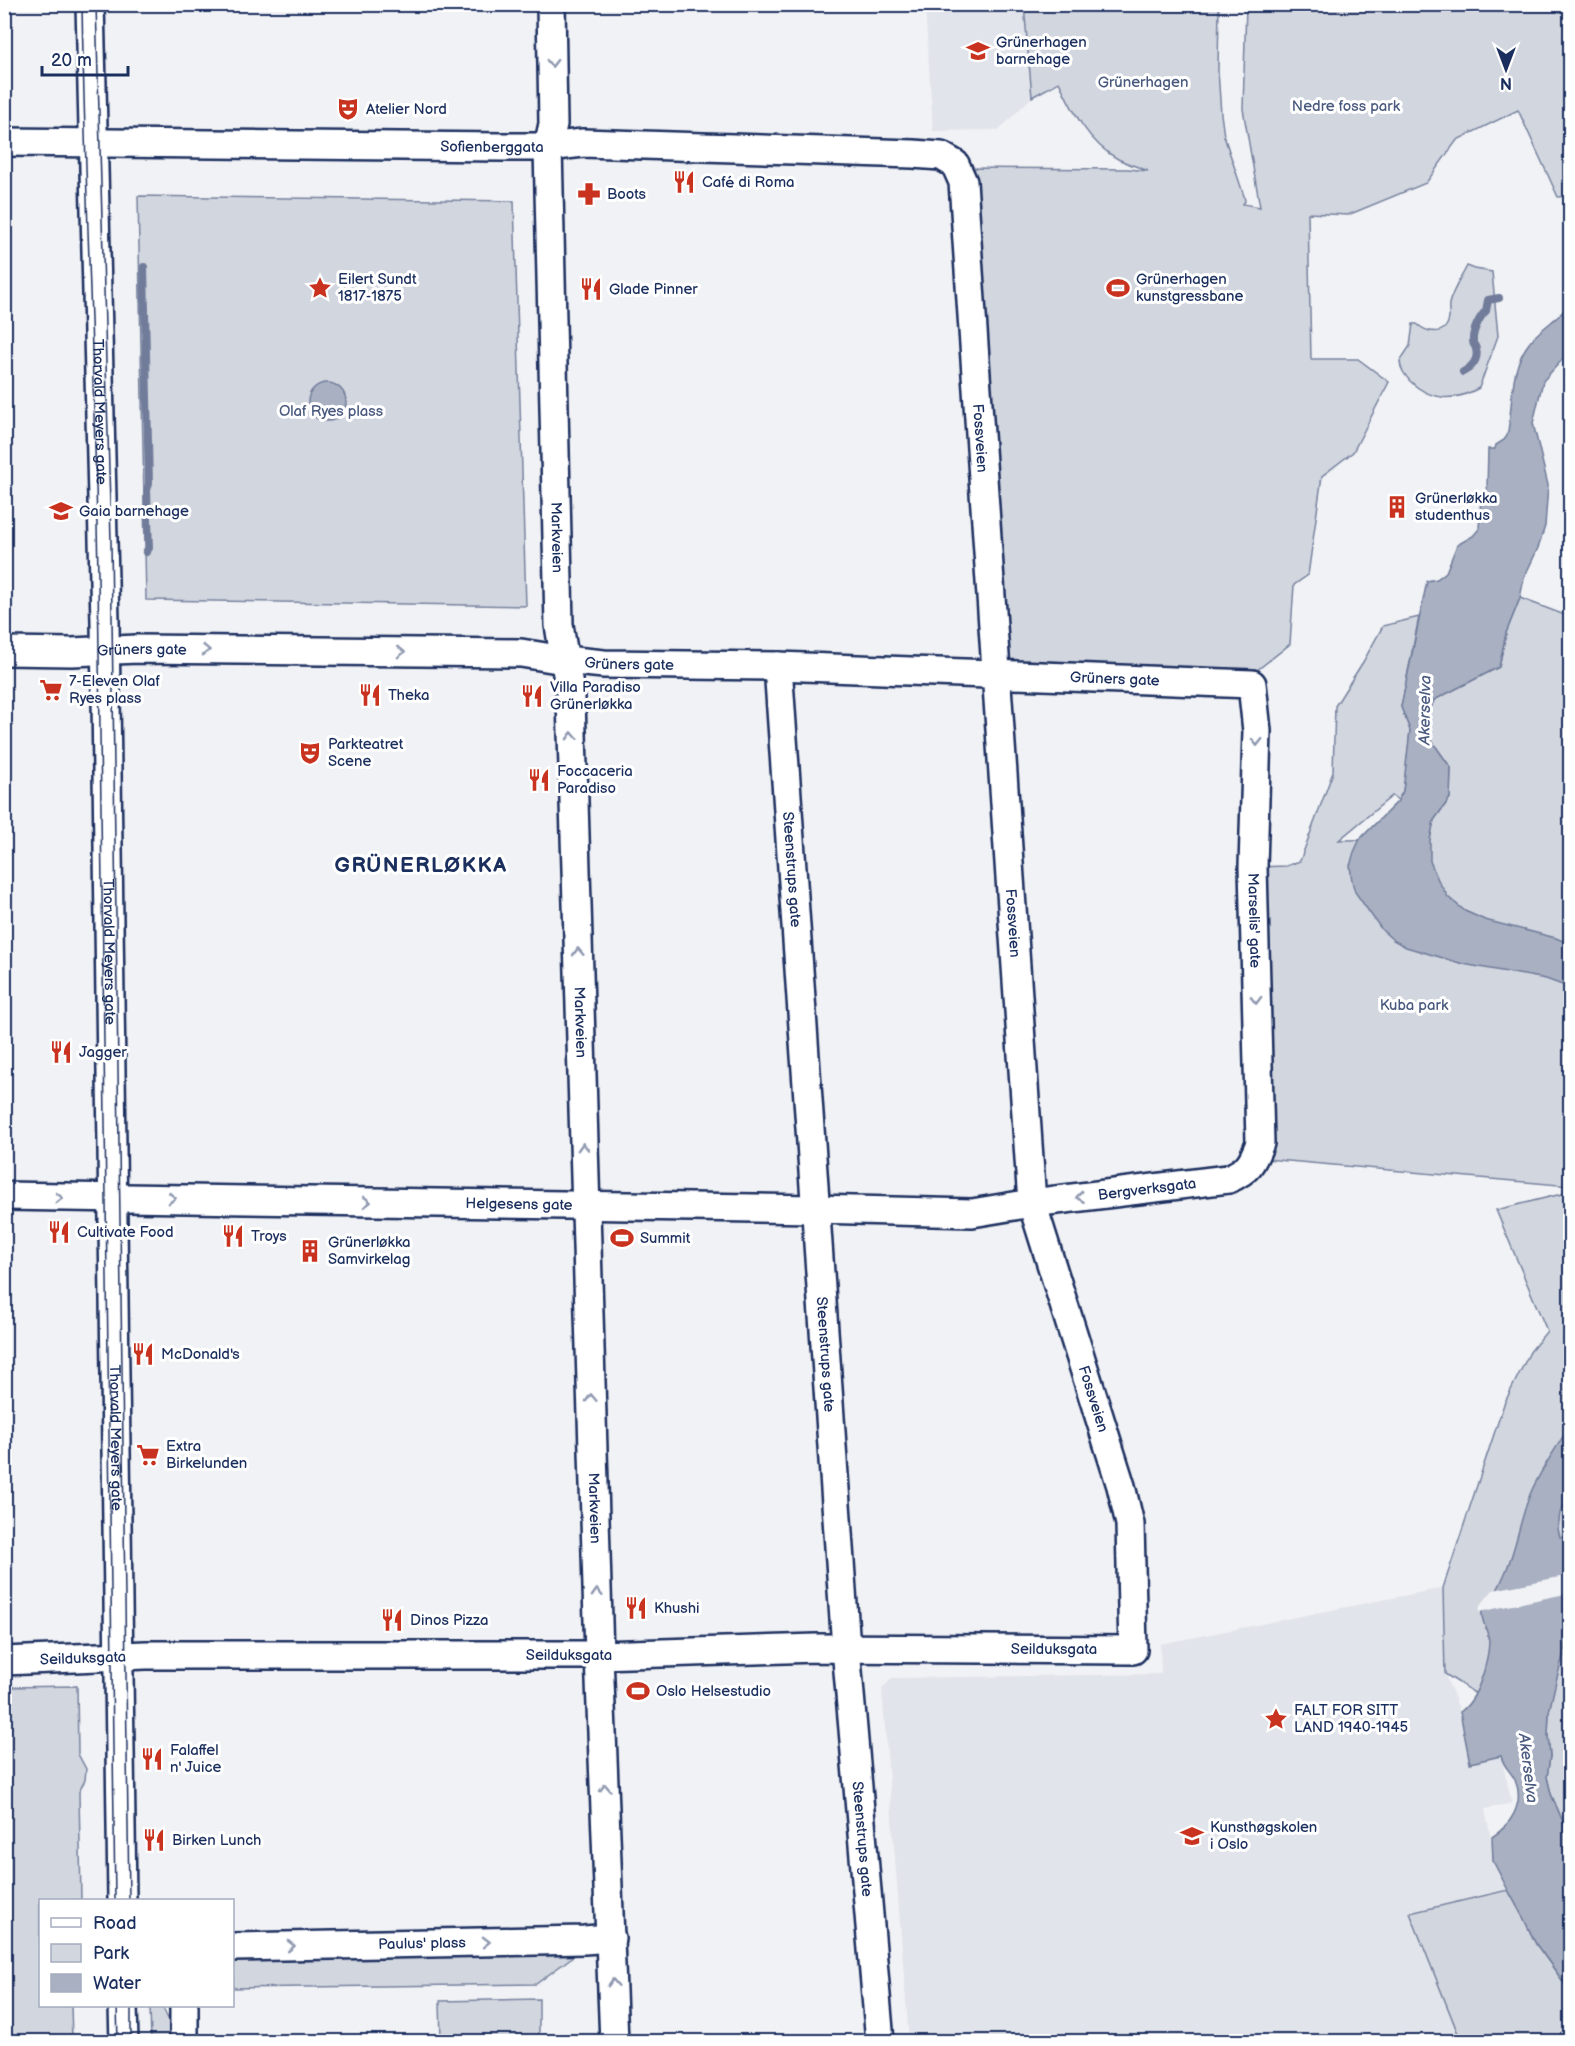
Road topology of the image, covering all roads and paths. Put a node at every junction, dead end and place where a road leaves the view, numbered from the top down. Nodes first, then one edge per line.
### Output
1 (90, 4) edge
2 (551, 4) edge
3 (4, 142) edge
4 (93, 143) junction
5 (548, 147) junction
6 (963, 182) joint
7 (105, 650) junction
8 (4, 651) edge
9 (564, 660) junction
10 (778, 666) junction
11 (996, 674) junction
12 (1252, 684) joint
13 (1254, 1158) joint
14 (4, 1196) edge
15 (113, 1197) junction
16 (1032, 1203) junction
17 (585, 1205) junction
18 (815, 1209) junction
19 (846, 1648) junction
20 (1133, 1650) joint
21 (599, 1655) junction
22 (119, 1657) junction
23 (4, 1661) edge
24 (122, 1899) edge
25 (611, 1938) junction
26 (234, 1947) edge
27 (123, 2007) edge
28 (184, 2007) edge
29 (124, 2042) edge
30 (184, 2042) edge
31 (614, 2042) edge
32 (880, 2042) edge

1 - 4 street, Thorvald Meyers gate
2 -> 5 street, Markveien
3 - 4 street, Sofienberggata
4 - 5 street, Sofienberggata
4 - 7 street, Thorvald Meyers gate
5 - 6 street, Sofienberggata
5 - 9 street, Markveien
6 - 11 street, Fossveien
7 - 8 street, Grüners gate
7 -> 9 street, Grüners gate
7 - 15 street, Thorvald Meyers gate
9 - 10 street, Grüners gate
17 -> 9 street, Markveien
10 - 11 street, Grüners gate
10 - 18 street, Steenstrups gate
11 - 12 street, Grüners gate
11 - 16 street, Fossveien
12 -> 13 street, Marselis' gate
13 -> 16 street, Bergverksgata
14 -> 15 street, Helgesens gate
15 -> 17 street, Helgesens gate
15 - 22 street, Thorvald Meyers gate
16 - 18 street, Helgesens gate
16 - 20 street, Fossveien
17 - 18 street, Helgesens gate
21 -> 17 street, Markveien
18 - 19 street, Steenstrups gate
19 - 20 street, Seilduksgata
19 - 21 street, Seilduksgata
19 - 32 street, Steenstrups gate
21 - 22 street, Seilduksgata
25 -> 21 street, Markveien
22 - 23 street, Seilduksgata
22 - 24 street, Thorvald Meyers gate
26 -> 25 street, Paulus' plass
31 -> 25 street, Markveien
27 - 29 street
28 - 30 street

